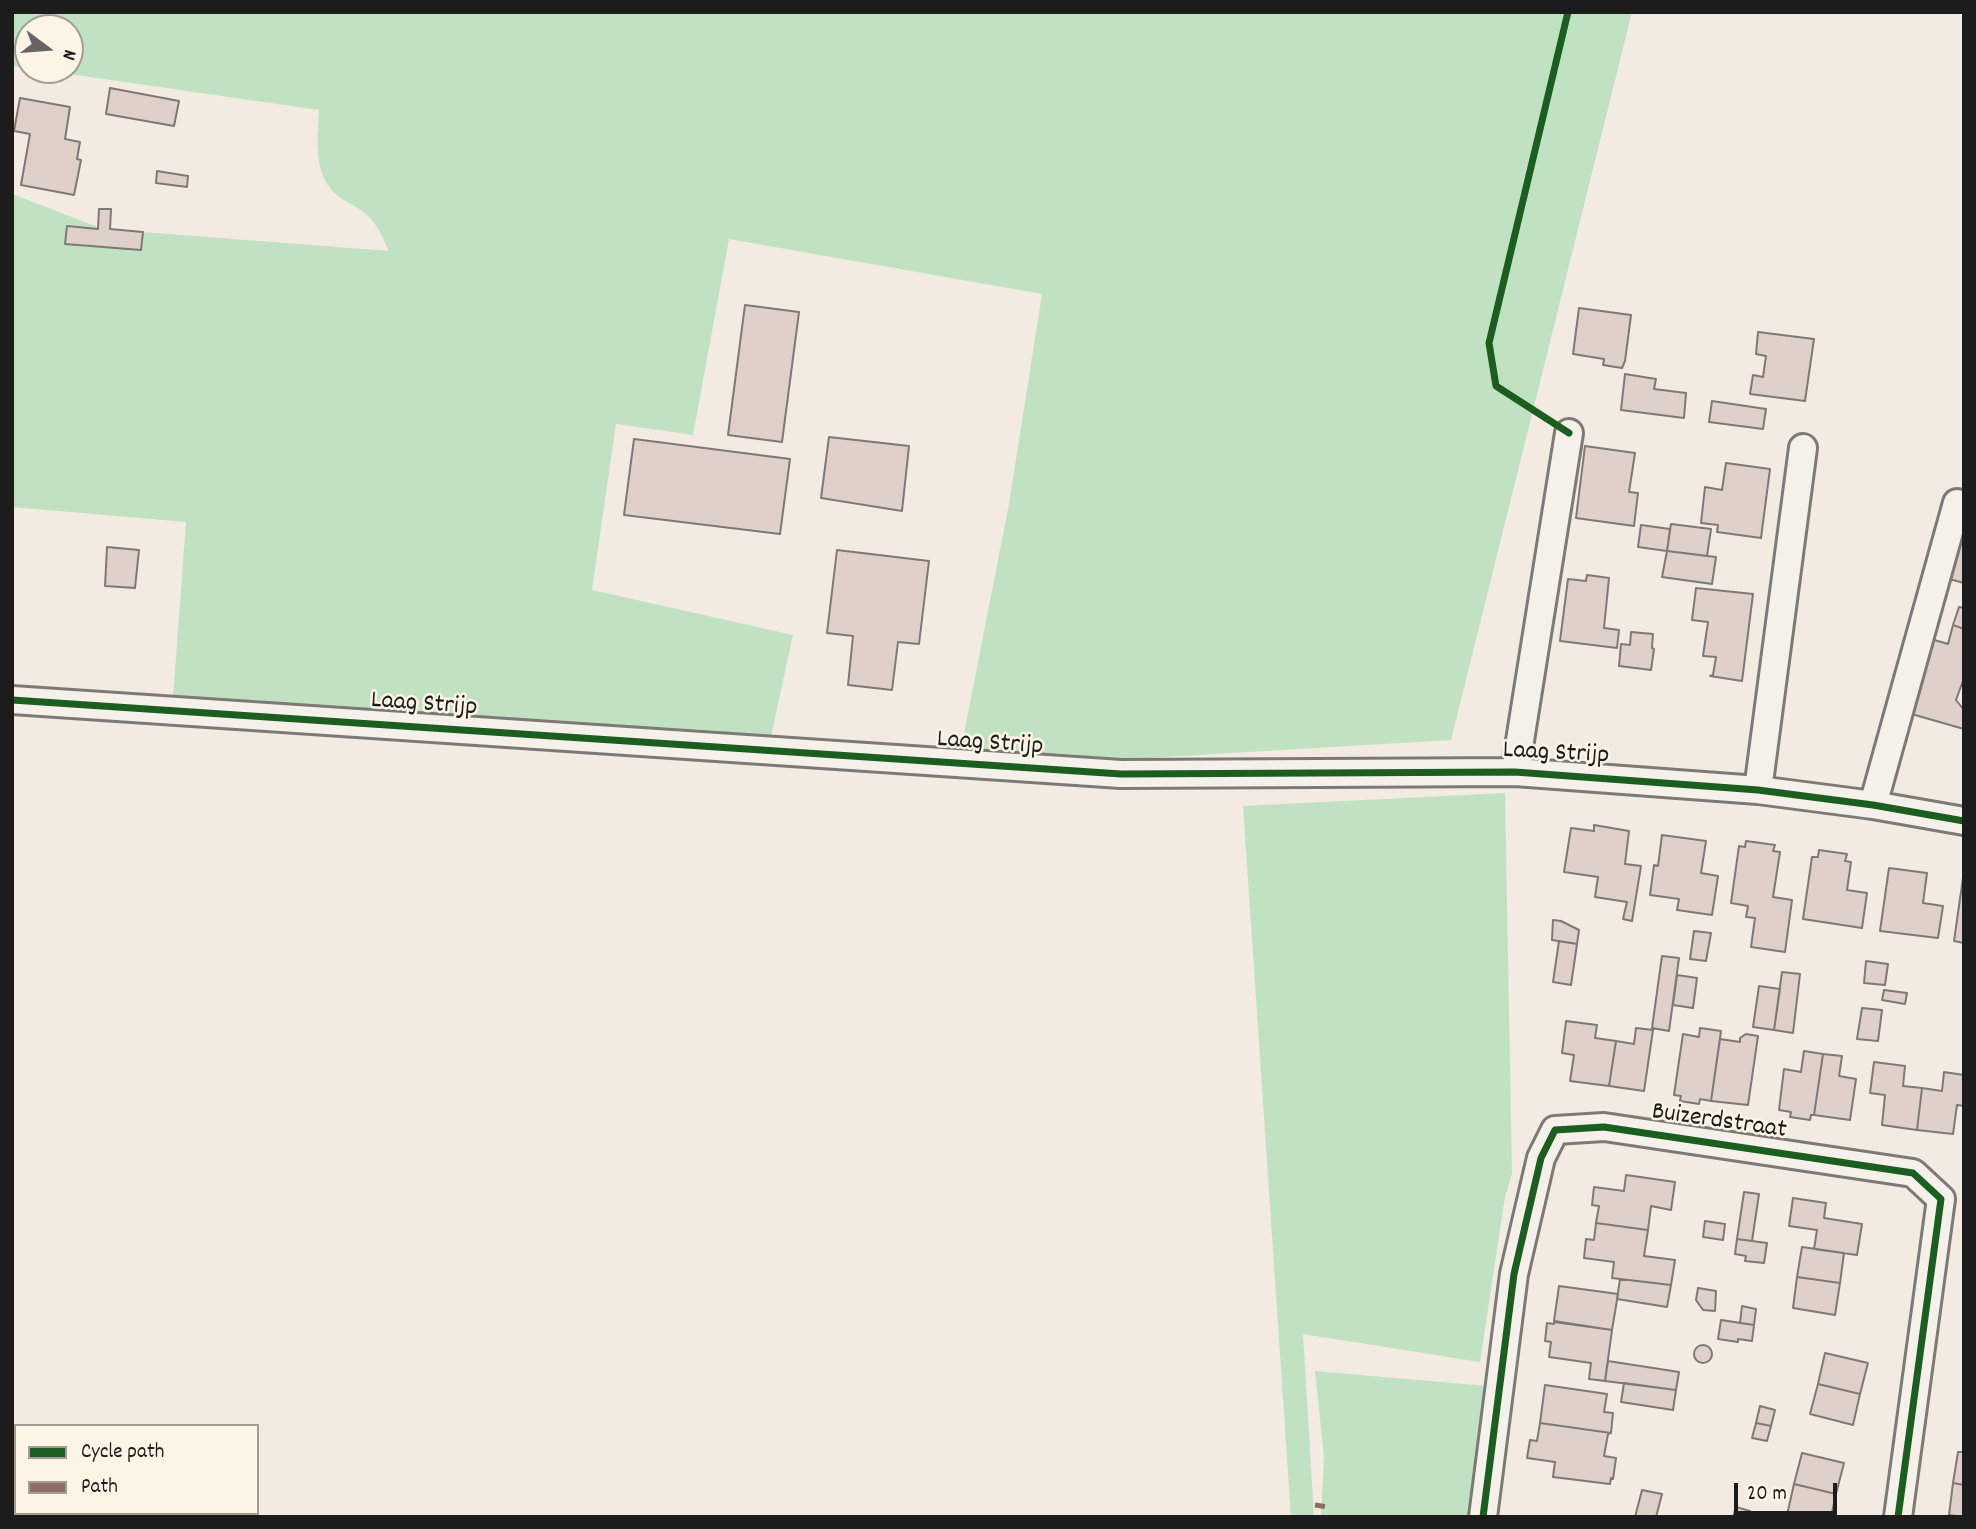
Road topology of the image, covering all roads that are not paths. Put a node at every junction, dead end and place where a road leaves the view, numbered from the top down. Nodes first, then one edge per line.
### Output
1 (1569, 433) dead end
2 (1802, 448) dead end
3 (1957, 503) dead end
4 (12, 700) edge
5 (1515, 772) junction
6 (1758, 790) junction
7 (1872, 805) junction
8 (1964, 821) edge
9 (1483, 1517) edge
10 (1898, 1517) edge

1 - 5 street, Laag Strijp
2 - 6 street
3 - 7 street
4 - 5 street, Laag Strijp
5 - 6 street, Laag Strijp
6 - 7 street, Laag Strijp
7 - 8 street, Laag Strijp
9 - 10 street, Buizerdstraat

